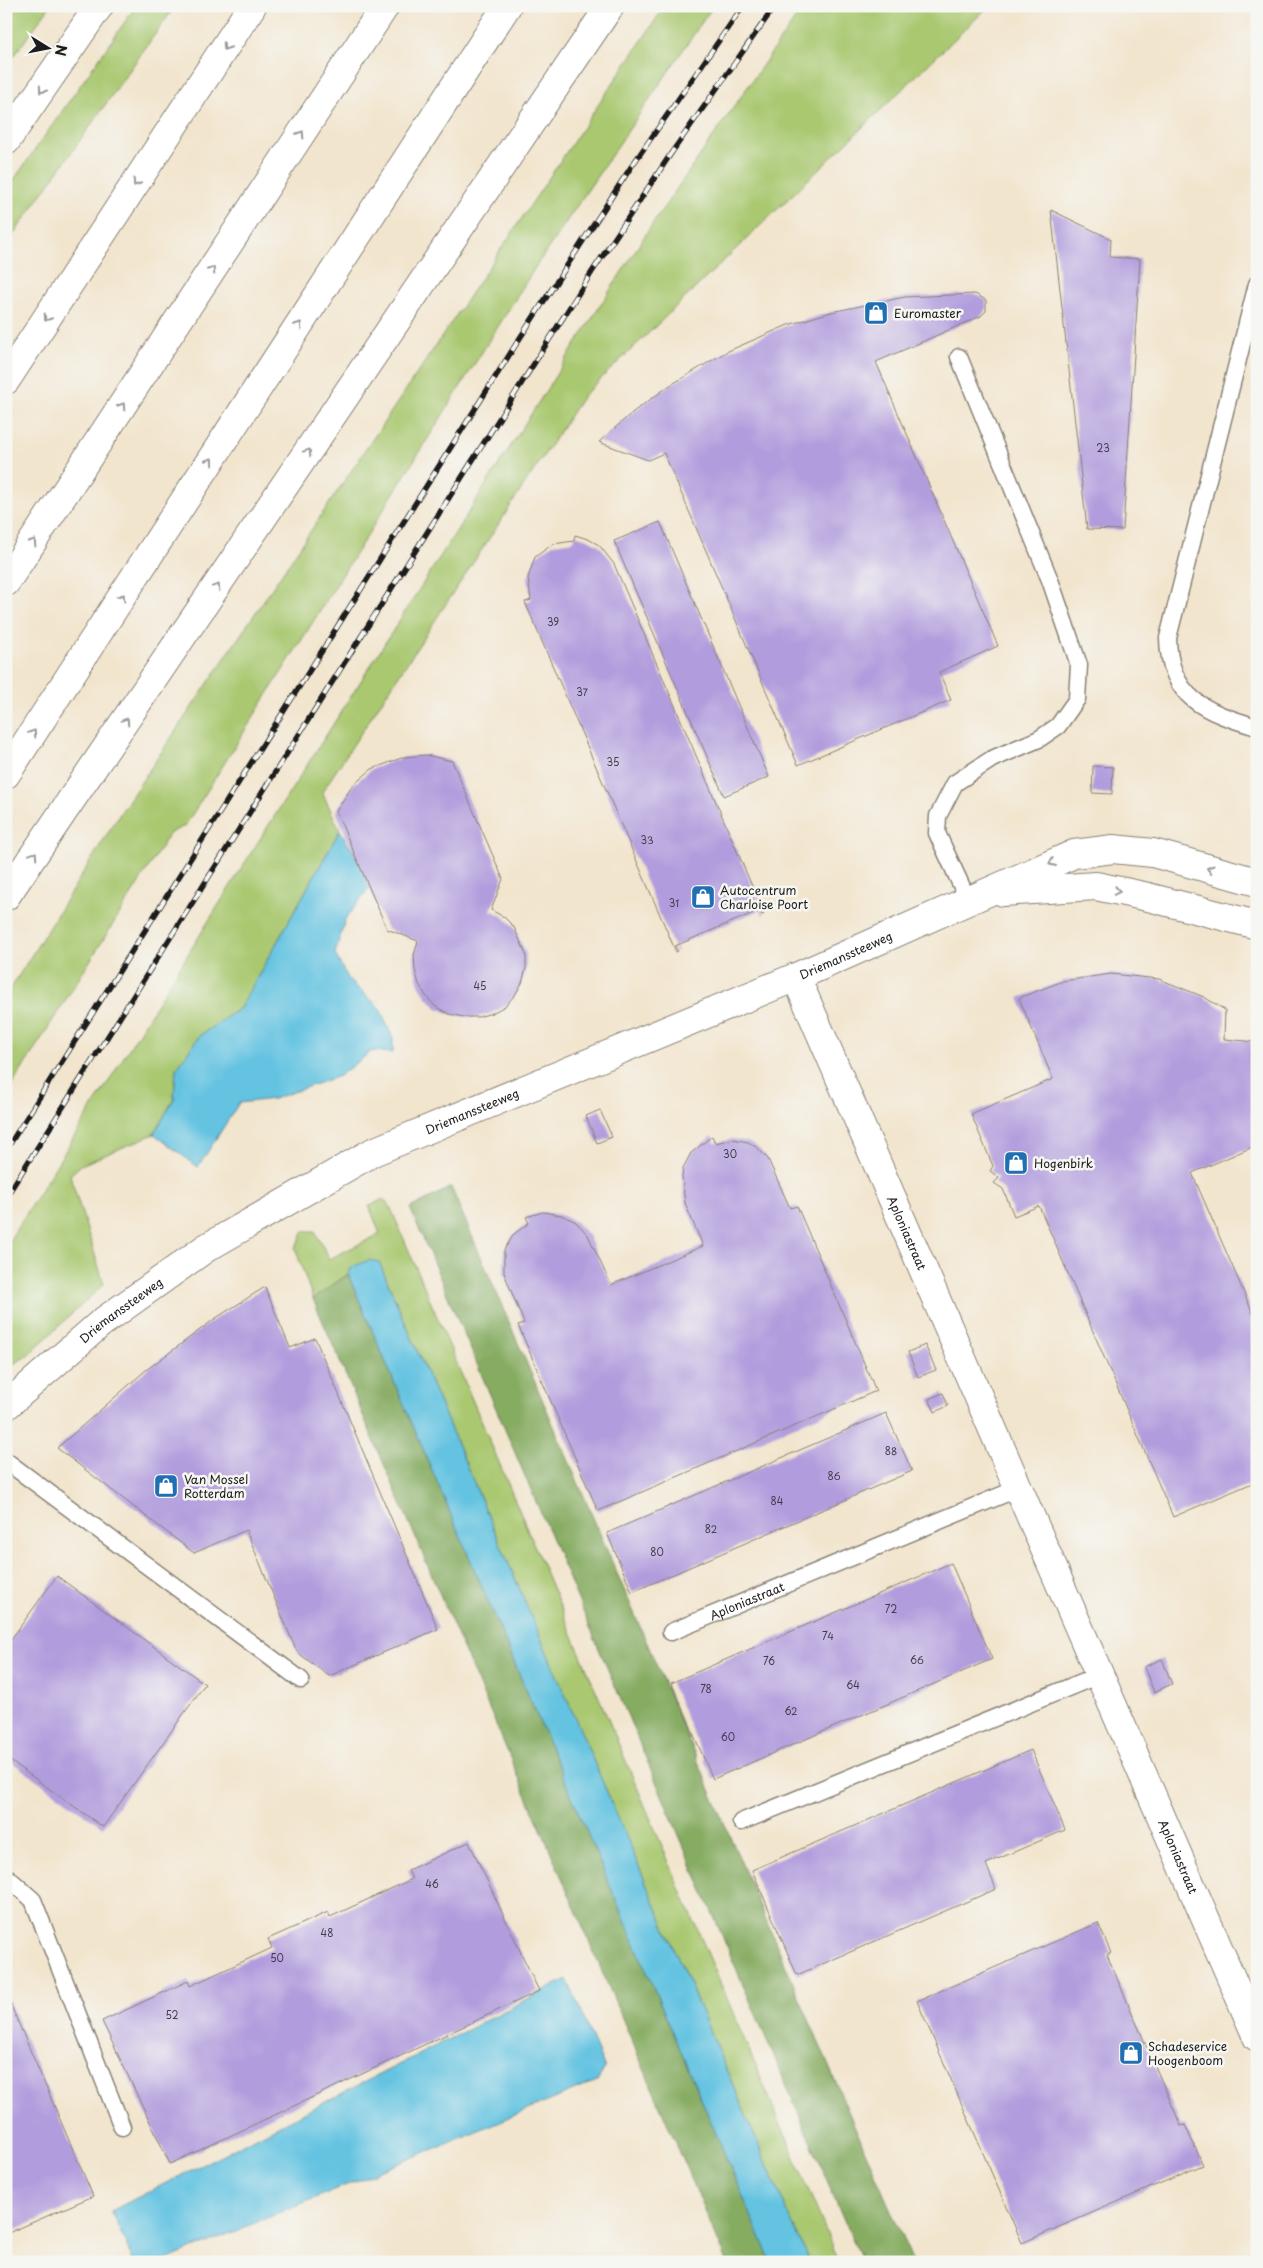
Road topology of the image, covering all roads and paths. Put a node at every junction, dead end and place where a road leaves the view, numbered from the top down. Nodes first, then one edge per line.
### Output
1 (99, 6) edge
2 (252, 6) edge
3 (385, 6) edge
4 (507, 6) edge
5 (610, 6) edge
6 (6, 141) edge
7 (1257, 284) edge
8 (959, 357) dead end
9 (6, 380) edge
10 (6, 582) edge
11 (1257, 727) edge
12 (6, 774) edge
13 (1257, 882) edge
14 (6, 896) edge
15 (975, 897) junction
16 (1257, 925) edge
17 (796, 977) junction
18 (6, 1406) edge
19 (6, 1462) edge
20 (1019, 1488) junction
21 (671, 1632) dead end
22 (1099, 1675) junction
23 (301, 1680) dead end
24 (741, 1822) dead end
25 (6, 1876) edge
26 (1257, 2036) edge
27 (122, 2127) dead end

1 -> 6 main road
2 -> 9 main road
10 -> 3 main road
12 -> 4 main road
14 -> 5 main road
7 - 11 lane
8 - 15 lane
13 -> 15 main road, Driemanssteeweg
15 -> 16 main road, Driemanssteeweg
15 - 17 main road, Driemanssteeweg
17 - 18 main road, Driemanssteeweg
17 - 20 main road, Aploniastraat
19 - 23 lane
20 - 21 lane, Aploniastraat
20 - 22 main road, Aploniastraat
22 - 24 lane
22 - 26 main road, Aploniastraat
25 - 27 lane

